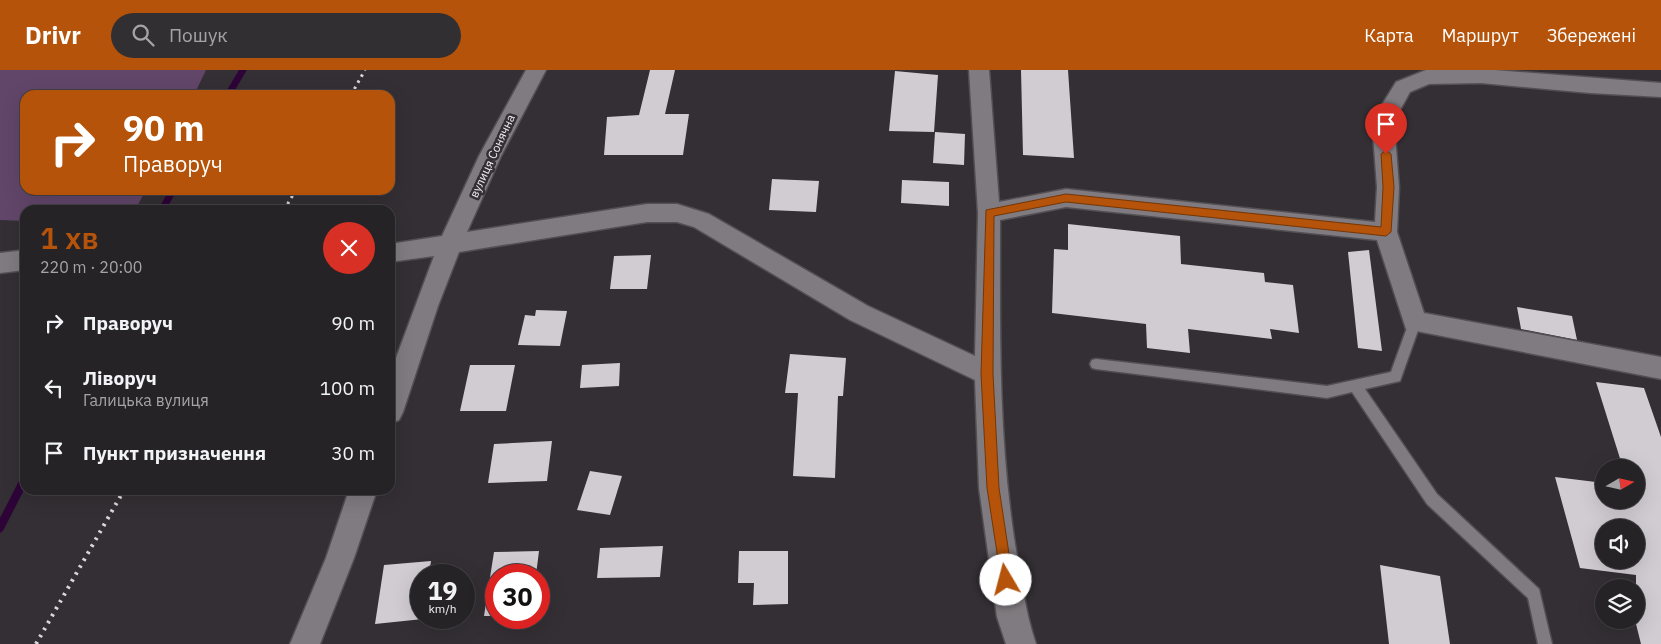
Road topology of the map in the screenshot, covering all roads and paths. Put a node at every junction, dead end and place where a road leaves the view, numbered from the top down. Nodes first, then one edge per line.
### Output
1 (536, 70) edge
2 (979, 70) edge
3 (1661, 90) edge
4 (989, 213) junction
5 (1386, 232) junction
6 (450, 243) junction
7 (395, 252) edge
8 (20, 261) edge
9 (0, 263) edge
10 (1415, 322) junction
11 (1096, 364) dead end
12 (1661, 368) edge
13 (987, 374) junction
14 (1356, 386) junction
15 (395, 398) edge
16 (361, 495) edge
17 (305, 644) edge
18 (1021, 644) edge
19 (1545, 644) edge

1 - 6 street, вулиця Сонячна
2 - 4 street
3 - 5 street
4 - 5 street
4 - 13 street
5 - 10 street
6 - 7 street
6 - 13 street
6 - 15 street, вулиця Сонячна
8 - 9 street
10 - 12 street
10 - 14 lane
11 - 14 lane
13 - 18 street
14 - 19 lane
16 - 17 street

